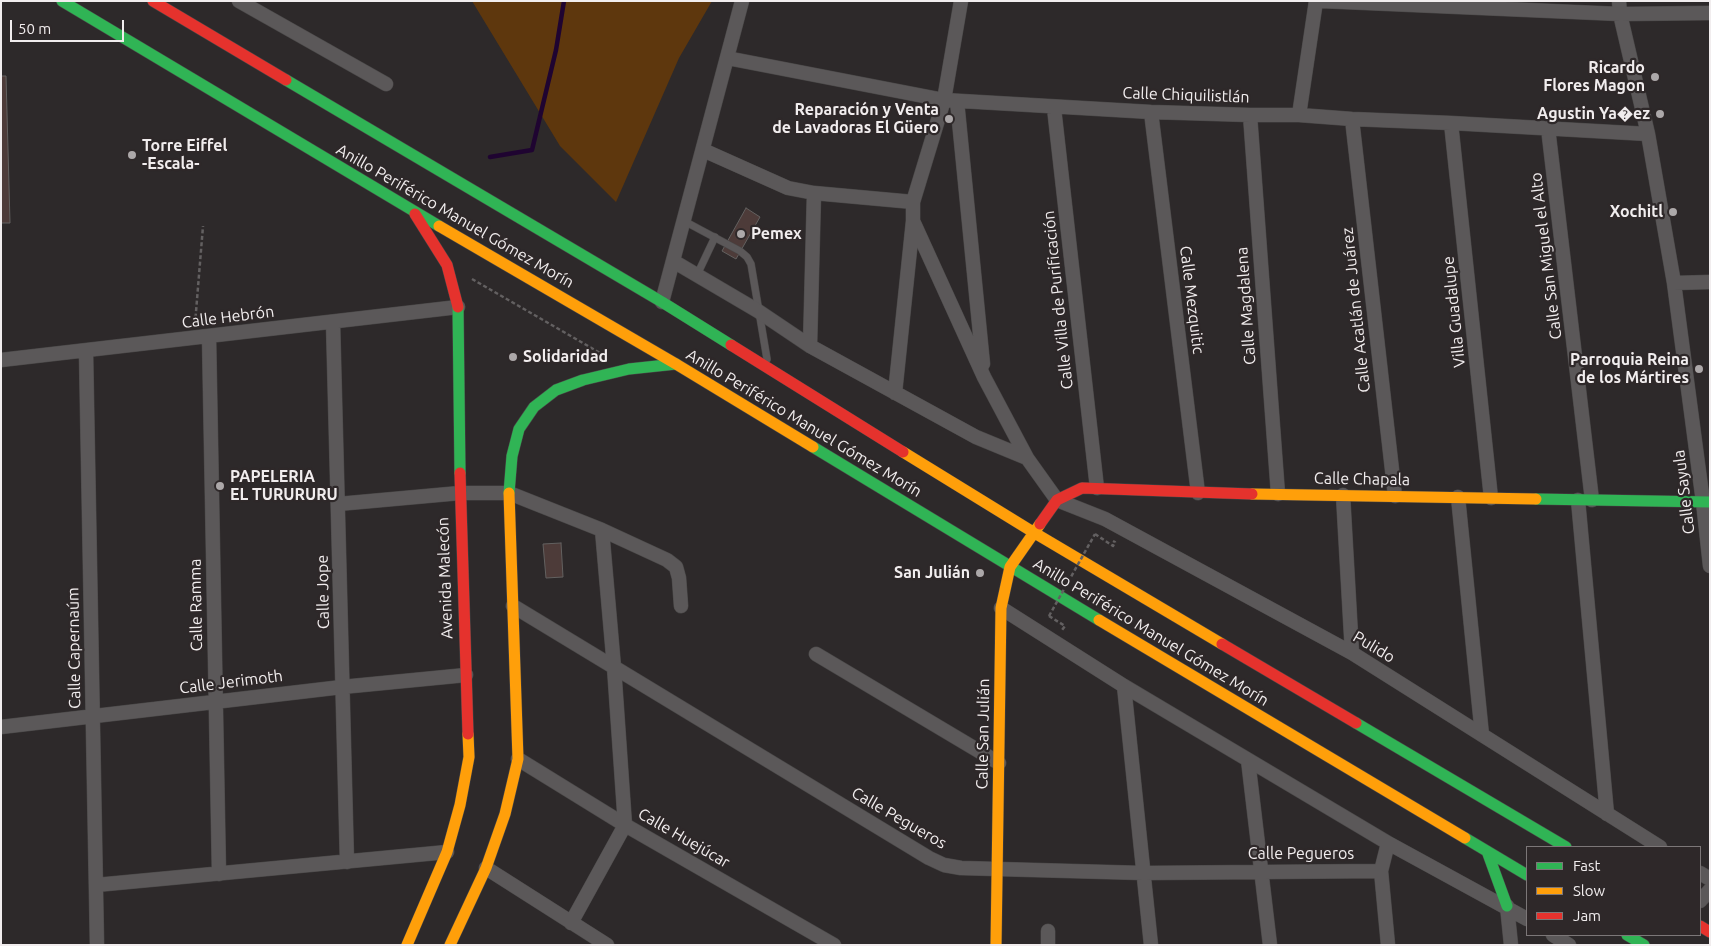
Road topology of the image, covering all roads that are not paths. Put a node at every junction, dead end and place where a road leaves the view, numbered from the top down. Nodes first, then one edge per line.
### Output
1 (62, 1) edge
2 (153, 1) edge
3 (239, 1) edge
4 (742, 1) edge
5 (961, 1) edge
6 (1316, 1) edge
7 (1321, 1) edge
8 (1619, 7) edge
9 (1708, 9) edge
10 (727, 58) junction
11 (386, 84) dead end
12 (951, 101) junction
13 (1054, 108) junction
14 (1151, 112) junction
15 (1299, 114) junction
16 (1250, 115) junction
17 (1352, 119) junction
18 (1450, 123) junction
19 (1548, 128) junction
20 (1648, 134) junction
21 (702, 150) junction
22 (814, 193) junction
23 (913, 202) junction
24 (413, 211) junction
25 (684, 220) junction
26 (913, 220) junction
27 (715, 237) junction
28 (673, 261) junction
29 (697, 275) junction
30 (1710, 282) edge
31 (1674, 283) junction
32 (662, 302) junction
33 (458, 307) junction
34 (758, 311) junction
35 (333, 322) junction
36 (209, 336) junction
37 (810, 346) junction
38 (86, 351) junction
39 (1, 360) edge
40 (676, 364) junction
41 (768, 368) junction
42 (984, 377) junction
43 (895, 393) junction
44 (1027, 458) junction
45 (1097, 488) junction
46 (460, 493) junction
47 (510, 493) junction
48 (1198, 493) junction
49 (1278, 494) junction
50 (1342, 495) junction
51 (1394, 496) junction
52 (1458, 497) junction
53 (1492, 498) junction
54 (1057, 500) junction
55 (1578, 500) junction
56 (1592, 500) junction
57 (1706, 502) edge
58 (338, 504) junction
59 (602, 530) junction
60 (1033, 532) junction
61 (1710, 566) edge
62 (1010, 567) junction
63 (513, 606) junction
64 (681, 606) dead end
65 (1001, 608) junction
66 (1352, 653) junction
67 (816, 654) dead end
68 (614, 667) junction
69 (466, 675) junction
70 (1124, 686) junction
71 (342, 687) junction
72 (216, 702) junction
73 (93, 716) junction
74 (1, 727) edge
75 (1482, 735) junction
76 (518, 759) junction
77 (1248, 760) junction
78 (999, 762) junction
79 (1607, 814) junction
80 (626, 825) junction
81 (1388, 843) junction
82 (1564, 846) edge
83 (1658, 846) edge
84 (447, 852) junction
85 (1487, 852) junction
86 (347, 862) junction
87 (486, 868) junction
88 (997, 868) junction
89 (1263, 871) junction
90 (1381, 871) junction
91 (1143, 872) junction
92 (219, 874) junction
93 (1526, 874) edge
94 (96, 885) junction
95 (1710, 890) edge
96 (1701, 900) edge
97 (1507, 906) junction
98 (1526, 918) edge
99 (571, 923) junction
100 (1555, 936) edge
101 (1629, 936) edge
102 (97, 945) edge
103 (407, 945) edge
104 (450, 945) edge
105 (607, 945) edge
106 (834, 945) edge
107 (996, 945) edge
108 (1151, 945) edge
109 (1270, 945) edge
110 (1388, 945) edge
111 (1511, 945) edge
112 (1569, 945) edge
113 (1644, 945) edge

1 - 24 main road, Anillo Periférico Manuel Gómez Morín
2 - 32 main road, Anillo Periférico Manuel Gómez Morín
3 - 11 street
4 - 10 street
5 - 12 street
6 - 15 street
7 - 8 street
8 - 9 street
8 - 20 street, Calle Sayula
10 - 12 street, Calle Chiquilistlán
10 - 21 street
12 - 13 street, Calle Chiquilistlán
12 - 23 street
12 - 42 street
13 - 14 street, Calle Chiquilistlán
13 - 45 street, Calle Villa de Purificación
14 - 16 street, Calle Chiquilistlán
14 - 48 street, Calle Mezquitic
15 - 16 street, Calle Chiquilistlán
15 - 17 street, Calle Chiquilistlán
16 - 49 street, Calle Magdalena
17 - 18 street, Calle Chiquilistlán
17 - 51 street, Calle Acatlán de Juárez
18 - 19 street, Calle Chiquilistlán
18 - 53 street, Villa Guadalupe
19 - 20 street, Calle Chiquilistlán
19 - 56 street, Calle San Miguel el Alto
20 - 31 street, Calle Sayula
21 - 22 street
21 - 25 street
22 - 23 street
22 - 37 street
23 - 26 street
24 - 33 main road, Avenida Malecón
24 - 40 main road, Anillo Periférico Manuel Gómez Morín
25 - 27 lane
25 - 28 street
26 - 42 street
26 - 43 street
27 - 29 lane
27 - 34 lane
28 - 29 street
28 - 32 street
29 - 34 street
30 - 31 street
31 - 57 street, Calle Sayula
32 - 41 main road, Anillo Periférico Manuel Gómez Morín
33 - 35 street, Calle Hebrón
33 - 46 main road, Avenida Malecón
34 - 37 street
34 - 41 lane
35 - 36 street, Calle Hebrón
35 - 58 street, Calle Jope
36 - 38 street, Calle Hebrón
36 - 72 street, Calle Ramma
37 - 43 street
38 - 39 street, Calle Hebrón
38 - 73 street, Calle Capernaúm
40 - 47 main road
40 - 62 main road, Anillo Periférico Manuel Gómez Morín
41 - 60 main road, Anillo Periférico Manuel Gómez Morín
42 - 44 street
43 - 44 street
44 - 54 street
45 - 48 main road, Calle Chapala
45 - 54 main road, Calle Chapala
46 - 47 street
46 - 58 street
46 - 69 main road, Avenida Malecón
47 - 59 street
47 - 63 main road
48 - 49 main road, Calle Chapala
49 - 50 main road, Calle Chapala
50 - 51 main road, Calle Chapala
50 - 66 street
51 - 52 main road, Calle Chapala
52 - 53 main road, Calle Chapala
52 - 75 street
53 - 55 main road, Calle Chapala
54 - 60 main road, Calle Chapala
54 - 66 street, Pulido
55 - 56 main road, Calle Chapala
55 - 79 street
56 - 57 main road, Calle Chapala
57 - 61 street, Calle Sayula
58 - 71 street, Calle Jope
59 - 64 street
59 - 68 street
60 - 62 main road, Calle San Julián
60 - 82 main road, Anillo Periférico Manuel Gómez Morín
62 - 65 main road, Calle San Julián
62 - 85 main road, Anillo Periférico Manuel Gómez Morín
63 - 68 street, Calle Pegueros
63 - 76 main road
65 - 70 street
65 - 78 main road, Calle San Julián
66 - 75 street, Pulido
67 - 78 street
68 - 80 street
68 - 88 street, Calle Pegueros
69 - 71 street, Calle Jerimoth
69 - 84 main road, Avenida Malecón
70 - 77 street
70 - 91 street
71 - 72 street, Calle Jerimoth
71 - 86 street, Calle Jope
72 - 73 street, Calle Jerimoth
72 - 92 street, Calle Ramma
73 - 74 street, Calle Jerimoth
73 - 94 street, Calle Capernaúm
75 - 79 street, Pulido
76 - 80 street, Calle Huejúcar
76 - 87 main road
77 - 81 street
77 - 89 street
78 - 88 main road, Calle San Julián
79 - 83 street, Pulido
80 - 99 street
80 - 106 street, Calle Huejúcar
81 - 90 street
81 - 97 street
84 - 86 street
84 - 103 main road, Avenida Malecón
85 - 93 main road, Anillo Periférico Manuel Gómez Morín
85 - 97 main road
86 - 92 street
87 - 99 street
87 - 104 main road
88 - 91 street, Calle Pegueros
88 - 107 main road, Calle San Julián
89 - 90 street, Calle Pegueros
89 - 91 street, Calle Pegueros
89 - 109 street
90 - 110 street
91 - 108 street
92 - 94 street
94 - 102 street, Calle Capernaúm
95 - 96 street
97 - 98 street
97 - 111 street
99 - 105 street
100 - 112 street
101 - 113 main road

